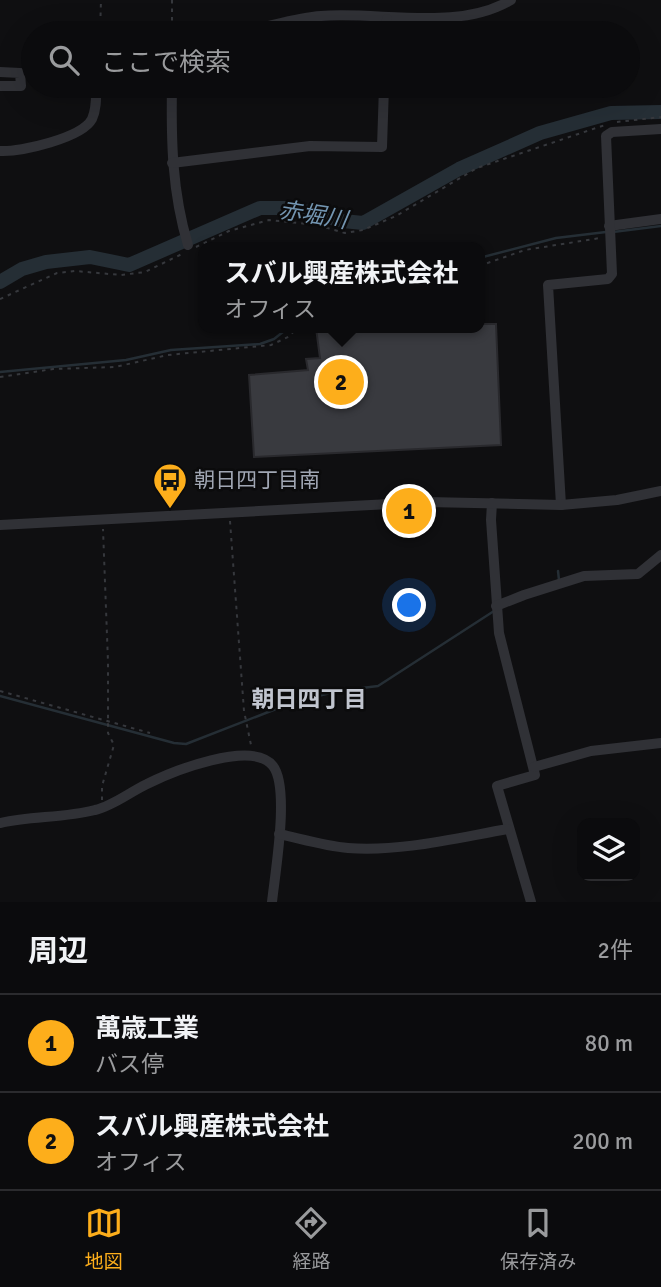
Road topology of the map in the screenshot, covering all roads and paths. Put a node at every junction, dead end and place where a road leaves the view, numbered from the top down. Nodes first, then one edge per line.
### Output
1 (101, 0) edge
2 (172, 0) edge
3 (511, 0) edge
4 (387, 19) joint
5 (100, 21) edge
6 (172, 21) edge
7 (295, 21) edge
8 (0, 72) edge
9 (0, 86) edge
10 (96, 98) edge
11 (172, 98) edge
12 (384, 98) edge
13 (661, 117) edge
14 (661, 129) edge
15 (0, 151) edge
16 (172, 163) junction
17 (661, 219) edge
18 (609, 232) junction
19 (206, 242) edge
20 (188, 245) dead end
21 (198, 246) edge
22 (485, 264) edge
23 (0, 299) edge
24 (292, 333) edge
25 (0, 377) edge
26 (661, 491) edge
27 (492, 503) junction
28 (561, 505) junction
29 (230, 513) junction
30 (102, 520) junction
31 (0, 525) edge
32 (661, 555) edge
33 (496, 606) junction
34 (0, 691) edge
35 (109, 720) junction
36 (150, 733) dead end
37 (661, 743) edge
38 (250, 757) junction
39 (534, 767) junction
40 (102, 808) junction
41 (0, 823) edge
42 (508, 829) junction
43 (279, 834) junction
44 (272, 902) edge
45 (531, 902) edge

1 - 5 path
2 - 6 path
3 - 4 street
4 - 7 street
8 - 9 street
10 - 15 street
11 - 16 street
12 - 16 street
13 - 19 path
14 - 18 street
16 - 20 street
17 - 18 street
18 - 22 path
18 - 28 street
21 - 23 path
24 - 25 path
26 - 28 street
27 - 28 street
27 - 29 street
27 - 33 street
29 - 30 street
29 - 38 path
30 - 31 street
30 - 35 path
32 - 33 street
33 - 39 street
34 - 35 path
35 - 36 path
35 - 40 path
37 - 39 street
38 - 40 street
38 - 43 street
39 - 42 street
40 - 41 street
42 - 43 street
42 - 45 street
43 - 44 street

